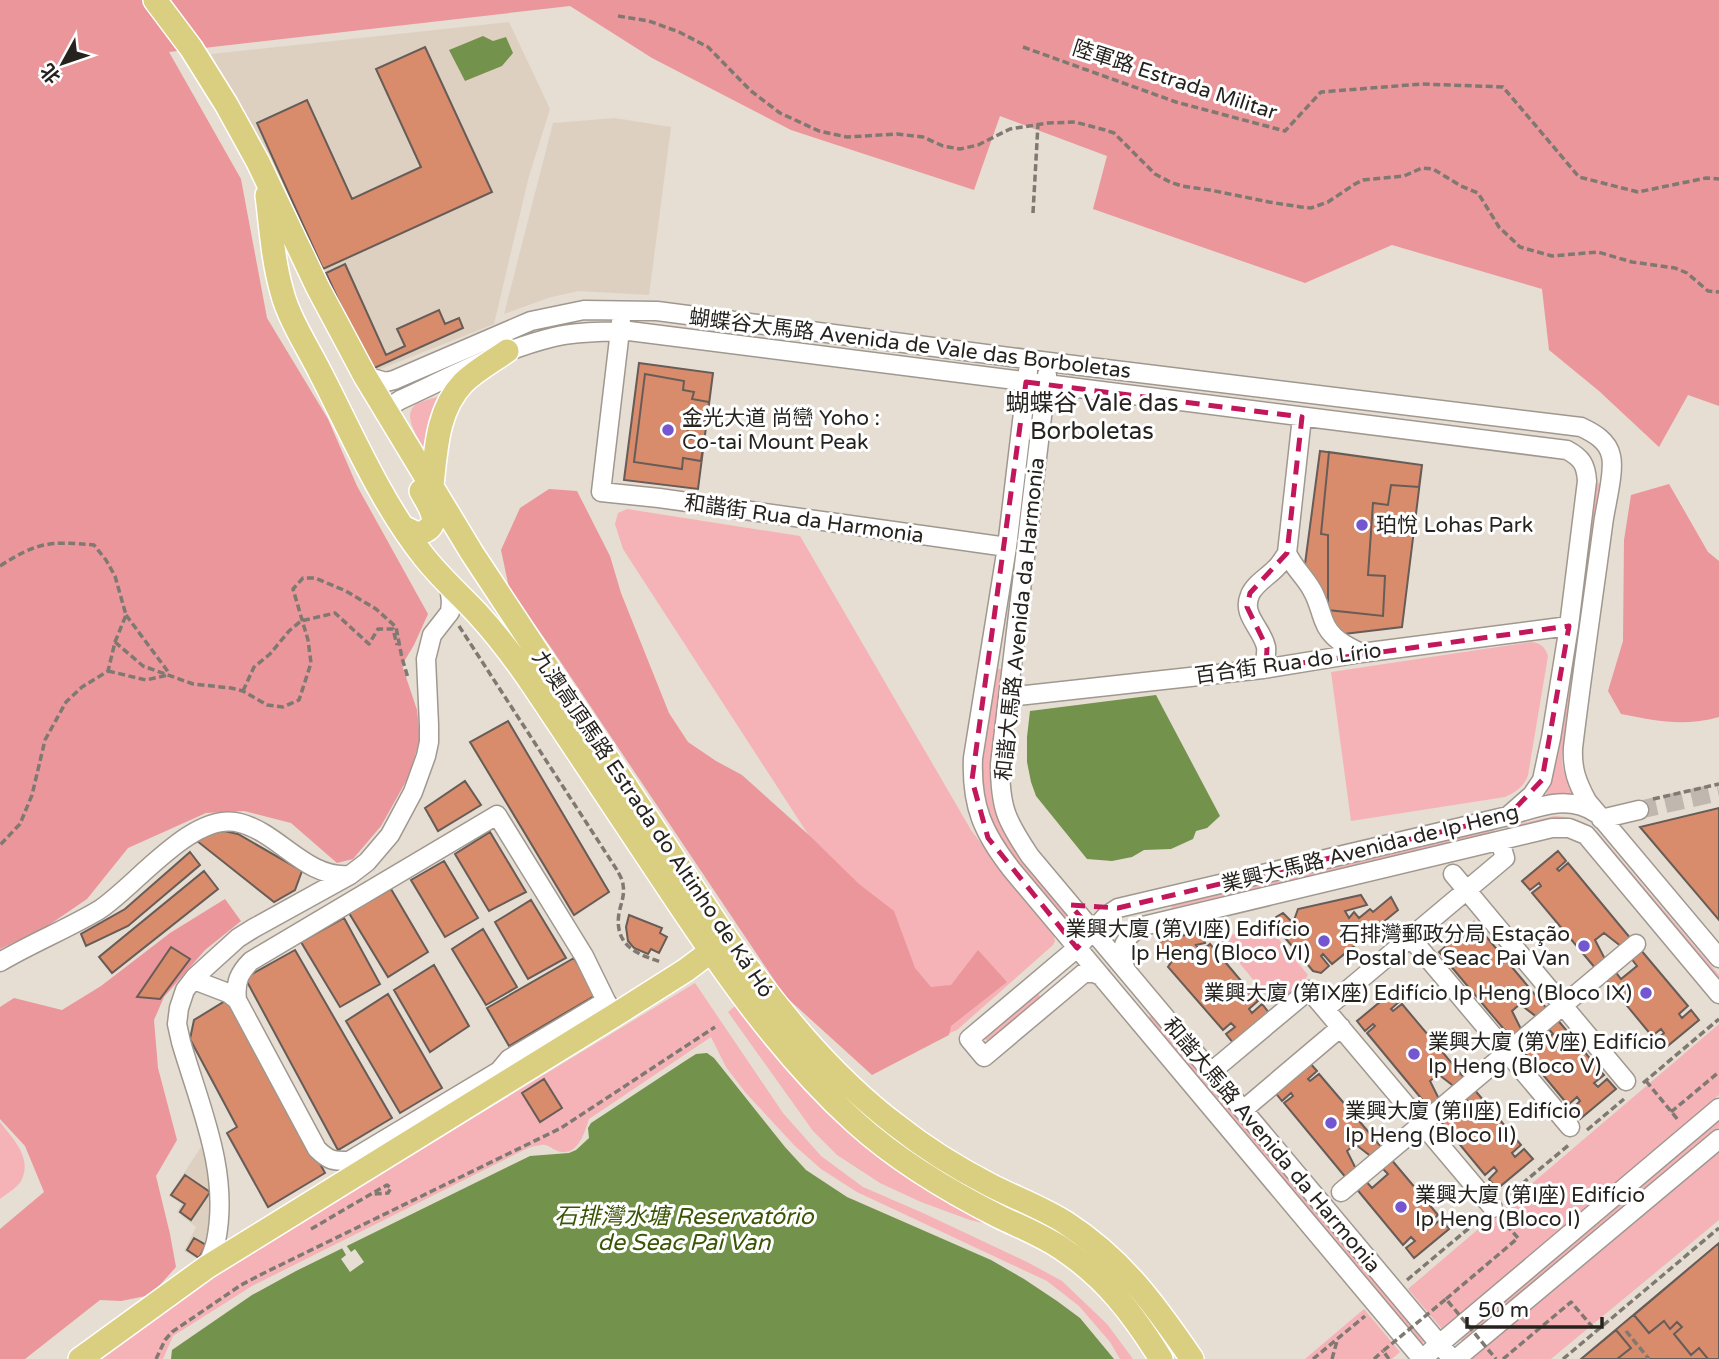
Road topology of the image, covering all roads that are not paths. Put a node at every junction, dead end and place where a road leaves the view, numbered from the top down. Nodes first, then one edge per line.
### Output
1 (155, 0) edge
2 (258, 162) junction
3 (318, 288) junction
4 (622, 310) junction
5 (620, 331) junction
6 (306, 344) junction
7 (508, 351) junction
8 (1029, 359) junction
9 (1049, 362) junction
10 (365, 376) junction
11 (1026, 382) junction
12 (1046, 384) junction
13 (386, 409) junction
14 (1302, 417) junction
15 (432, 485) junction
16 (403, 527) junction
17 (1007, 547) junction
18 (1287, 554) junction
19 (449, 584) junction
20 (1569, 626) junction
21 (1361, 653) junction
22 (1263, 669) junction
23 (1008, 697) junction
24 (1642, 806) tunnel mouth
25 (1508, 816) junction
26 (1599, 816) junction
27 (1500, 841) junction
28 (313, 866) junction
29 (1453, 874) dead end
30 (350, 875) junction
31 (1466, 890) junction
32 (317, 892) junction
33 (1065, 898) junction
34 (1118, 908) junction
35 (1093, 931) junction
36 (1410, 937) junction
37 (1636, 944) dead end
38 (1077, 948) junction
39 (710, 952) junction
40 (1719, 958) edge
41 (0, 962) edge
42 (1101, 976) junction
43 (1130, 976) junction
44 (194, 979) junction
45 (1719, 993) edge
46 (237, 1000) junction
47 (1563, 1006) junction
48 (610, 1008) junction
49 (1325, 1009) junction
50 (1341, 1027) junction
51 (1507, 1052) junction
52 (1211, 1072) junction
53 (1631, 1087) road end
54 (1719, 1108) edge
55 (1243, 1110) junction
56 (1422, 1124) junction
57 (1574, 1135) road end
58 (1719, 1139) edge
59 (1340, 1192) dead end
60 (1493, 1208) road end
61 (207, 1266) junction
62 (1439, 1344) junction
63 (80, 1359) edge
64 (1161, 1359) edge
65 (1192, 1359) edge
66 (1422, 1359) edge
67 (1454, 1359) edge

1 - 2 main road, 九澳高頂馬路 Estrada do Altinho de Ká Hó
2 - 3 main road, 九澳高頂馬路 Estrada do Altinho de Ká Hó
2 - 6 main road, 九澳高頂馬路 Estrada do Altinho de Ká Hó
3 - 6 main road
3 - 10 main road, 九澳高頂馬路 Estrada do Altinho de Ká Hó
4 - 5 street
4 - 8 street, 蝴蝶谷大馬路 Avenida de Vale das Borboletas
4 - 10 street, 蝴蝶谷大馬路 Avenida de Vale das Borboletas
5 - 7 street, 蝴蝶谷大馬路 Avenida de Vale das Borboletas
5 - 11 street, 蝴蝶谷大馬路 Avenida de Vale das Borboletas
5 - 17 street, 和諧街 Rua da Harmonia
6 - 16 main road, 九澳高頂馬路 Estrada do Altinho de Ká Hó
7 - 13 street, 蝴蝶谷大馬路 Avenida de Vale das Borboletas
7 - 15 main road
8 - 9 street, 蝴蝶谷大馬路 Avenida de Vale das Borboletas
8 - 11 street, 和諧大馬路 Avenida da Harmonia
9 - 12 street, 和諧大馬路 Avenida da Harmonia
9 - 26 street, 蝴蝶谷大馬路 Avenida de Vale das Borboletas
10 - 13 main road, 九澳高頂馬路 Estrada do Altinho de Ká Hó
11 - 12 street, 蝴蝶谷大馬路 Avenida de Vale das Borboletas
11 - 17 street, 和諧大馬路 Avenida da Harmonia
12 - 14 street, 蝴蝶谷大馬路 Avenida de Vale das Borboletas
12 - 23 street, 和諧大馬路 Avenida da Harmonia
13 - 15 main road, 九澳高頂馬路 Estrada do Altinho de Ká Hó
13 - 16 main road
14 - 18 street
14 - 20 street, 蝴蝶谷大馬路 Avenida de Vale das Borboletas
15 - 65 main road, 九澳高頂馬路 Estrada do Altinho de Ká Hó
16 - 19 main road, 九澳高頂馬路 Estrada do Altinho de Ká Hó
17 - 38 street, 和諧大馬路 Avenida da Harmonia
18 - 21 street
18 - 22 street
19 - 30 street
19 - 39 main road, 九澳高頂馬路 Estrada do Altinho de Ká Hó
20 - 21 street, 百合街 Rua do Lírio
20 - 25 street, 蝴蝶谷大馬路 Avenida de Vale das Borboletas
21 - 22 street, 百合街 Rua do Lírio
22 - 23 street, 百合街 Rua do Lírio
23 - 33 street, 和諧大馬路 Avenida da Harmonia
24 - 26 street
25 - 26 street, 業興大馬路 Avenida de Ip Heng
25 - 34 street, 業興大馬路 Avenida de Ip Heng
26 - 40 street, 蝴蝶谷大馬路 Avenida de Vale das Borboletas
27 - 31 street
27 - 43 street, 業興大馬路 Avenida de Ip Heng
27 - 45 street, 業興大馬路 Avenida de Ip Heng
28 - 30 street
28 - 32 street
28 - 41 street
29 - 31 street
30 - 32 street
31 - 36 street
31 - 47 street
32 - 44 street
33 - 34 street
33 - 35 street, 和諧大馬路 Avenida da Harmonia
34 - 35 street
35 - 38 street
35 - 43 street, 和諧大馬路 Avenida da Harmonia
36 - 49 street
36 - 51 street
37 - 47 street
38 - 42 street, 和諧大馬路 Avenida da Harmonia
38 - 42 street
39 - 48 main road
39 - 64 main road, 九澳高頂馬路 Estrada do Altinho de Ká Hó
42 - 66 street, 和諧大馬路 Avenida da Harmonia
43 - 52 street, 和諧大馬路 Avenida da Harmonia
44 - 46 street
44 - 61 street
46 - 48 street
46 - 48 street
47 - 51 street
47 - 53 street
48 - 61 main road
49 - 50 street
49 - 52 street
50 - 55 street
50 - 56 street
51 - 56 street
51 - 57 street
52 - 55 street, 和諧大馬路 Avenida da Harmonia
54 - 62 street
55 - 62 street, 和諧大馬路 Avenida da Harmonia
56 - 59 street
56 - 60 street
58 - 67 street
61 - 63 main road
62 - 66 street
62 - 67 street, 和諧大馬路 Avenida da Harmonia

